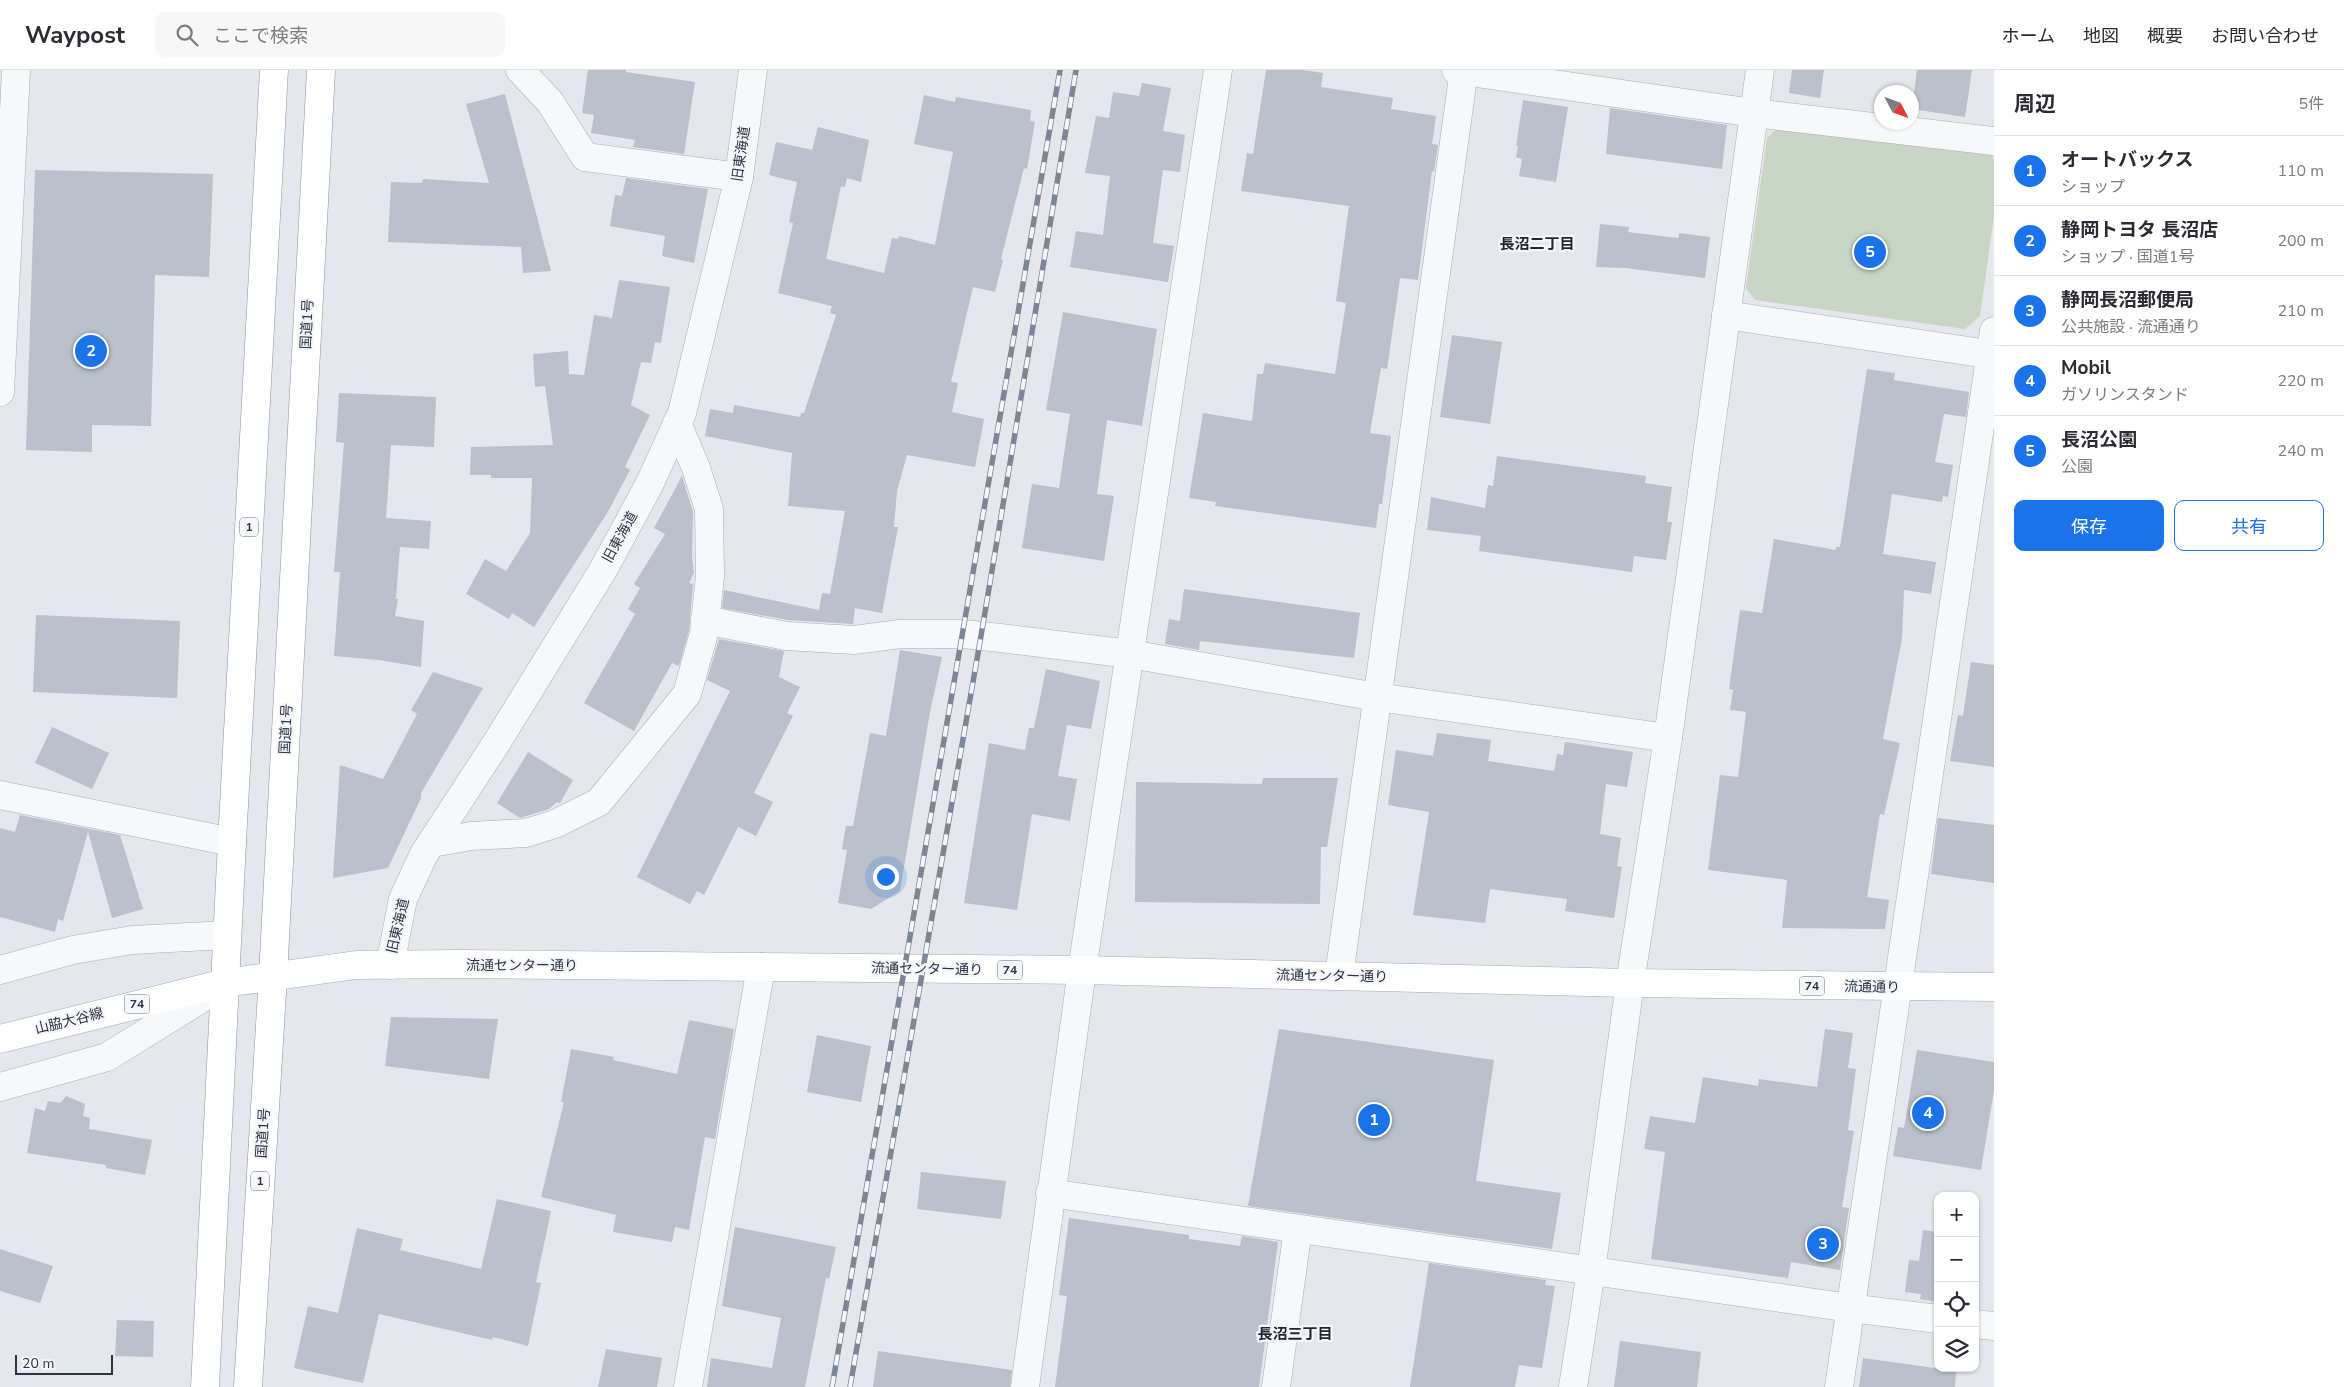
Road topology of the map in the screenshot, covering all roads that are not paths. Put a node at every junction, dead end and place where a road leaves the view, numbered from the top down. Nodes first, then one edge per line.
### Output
1 (16, 70) edge
2 (274, 70) edge
3 (320, 70) edge
4 (520, 70) edge
5 (753, 70) edge
6 (1218, 70) edge
7 (1461, 70) edge
8 (1760, 70) edge
9 (1754, 113) junction
10 (1994, 141) edge
11 (739, 177) junction
12 (1726, 315) junction
13 (1993, 347) edge
14 (0, 392) edge
15 (677, 423) junction
16 (705, 620) junction
17 (1130, 654) junction
18 (1376, 697) junction
19 (1668, 738) junction
20 (0, 795) edge
21 (232, 842) junction
22 (432, 842) junction
23 (227, 935) junction
24 (390, 965) junction
25 (761, 967) junction
26 (0, 970) edge
27 (1082, 970) junction
28 (273, 976) junction
29 (1340, 976) junction
30 (1630, 982) junction
31 (225, 983) junction
32 (1898, 987) junction
33 (1994, 987) edge
34 (0, 1039) edge
35 (0, 1087) edge
36 (1050, 1193) junction
37 (1298, 1229) junction
38 (1591, 1271) junction
39 (1850, 1308) junction
40 (1934, 1318) edge
41 (1979, 1324) edge
42 (1994, 1326) edge
43 (205, 1387) edge
44 (248, 1387) edge
45 (688, 1387) edge
46 (1025, 1387) edge
47 (1276, 1387) edge
48 (1573, 1387) edge
49 (1839, 1387) edge

1 - 14 street
2 - 21 main road, 1
3 - 28 main road, 国道1号 / 1
4 - 11 street
5 - 11 street, 旧東海道
6 - 17 street
7 - 9 street
7 - 18 street
8 - 9 street
9 - 10 street
9 - 12 street
11 - 15 street, 旧東海道
12 - 13 street
12 - 19 street
13 - 32 street
15 - 16 street
15 - 22 street, 旧東海道
16 - 17 street
16 - 22 street
17 - 18 street
17 - 27 street
18 - 19 street
18 - 29 street
19 - 30 street
20 - 21 street
21 - 23 main road, 1
22 - 24 street, 旧東海道
23 - 26 street
23 - 31 main road, 1
24 - 25 main road, 流通センター通り / 74
24 - 28 main road, 流通センター通り / 74
25 - 27 main road, 流通センター通り / 74
25 - 45 street
27 - 29 main road, 流通センター通り / 74
27 - 36 street
28 - 31 main road, 流通センター通り / 74
28 - 44 main road, 国道1号 / 1
29 - 30 main road, 流通センター通り / 74
30 - 32 main road, 流通通り / 74
30 - 38 street
31 - 34 main road, 山脇大谷線 / 74
31 - 35 street
31 - 43 main road, 1
32 - 33 main road, 流通通り / 74
32 - 39 street
36 - 37 street
36 - 46 street
37 - 38 street
37 - 47 street
38 - 39 street
38 - 48 street
39 - 40 street
39 - 49 street
41 - 42 street

